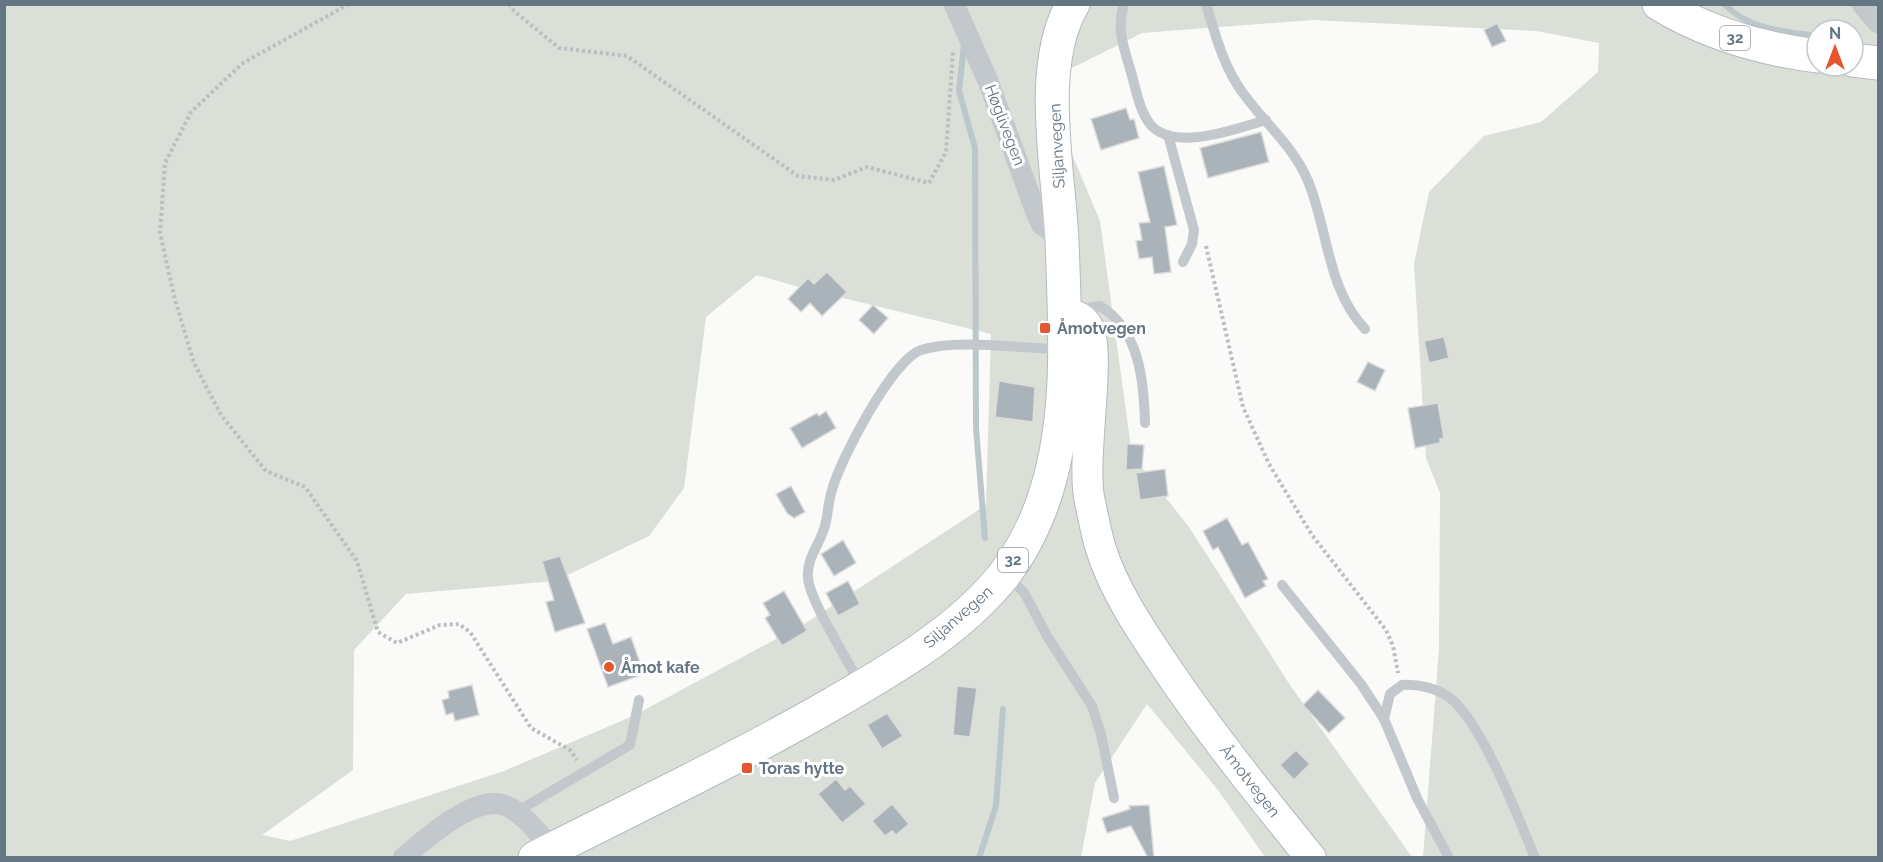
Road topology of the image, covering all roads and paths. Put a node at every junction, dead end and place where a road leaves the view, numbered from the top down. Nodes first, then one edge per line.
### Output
1 (349, 4) edge
2 (509, 4) edge
3 (1073, 4) edge
4 (1125, 4) edge
5 (1206, 4) edge
6 (1659, 4) edge
7 (1862, 4) edge
8 (955, 8) edge
9 (1878, 23) edge
10 (1805, 54) edge
11 (1266, 120) junction
12 (1168, 135) junction
13 (1194, 230) junction
14 (1062, 238) junction
15 (1183, 262) dead end
16 (1074, 317) junction
17 (1365, 329) dead end
18 (1064, 349) junction
19 (1145, 423) dead end
20 (1006, 573) junction
21 (1282, 585) dead end
22 (1402, 685) junction
23 (861, 688) junction
24 (639, 700) dead end
25 (1384, 719) junction
26 (584, 770) junction
27 (1114, 798) dead end
28 (515, 812) junction
29 (548, 855) edge
30 (403, 858) edge
31 (1311, 858) edge
32 (1449, 858) edge
33 (1535, 858) edge

1 - 26 path
2 - 8 path
3 - 14 main road, Siljanvegen / 32
4 - 12 lane
5 - 11 lane
6 - 10 main road, 32
7 - 9 street
8 - 14 street, Høglivegen
11 - 12 lane
11 - 17 lane
12 - 13 lane
13 - 15 lane
13 - 22 path
14 - 16 main road, Siljanvegen / 32
16 - 18 main road, Siljanvegen / 32
16 - 19 lane
16 - 31 main road, Åmotvegen
18 - 20 main road, Siljanvegen / 32
18 - 23 lane
20 - 23 main road, Siljanvegen / 32
20 - 27 lane
21 - 25 lane
22 - 25 lane
22 - 33 lane
23 - 29 main road, Siljanvegen / 32
24 - 26 lane
25 - 32 lane
26 - 28 lane
28 - 29 street, Siljanvegen
28 - 30 street

